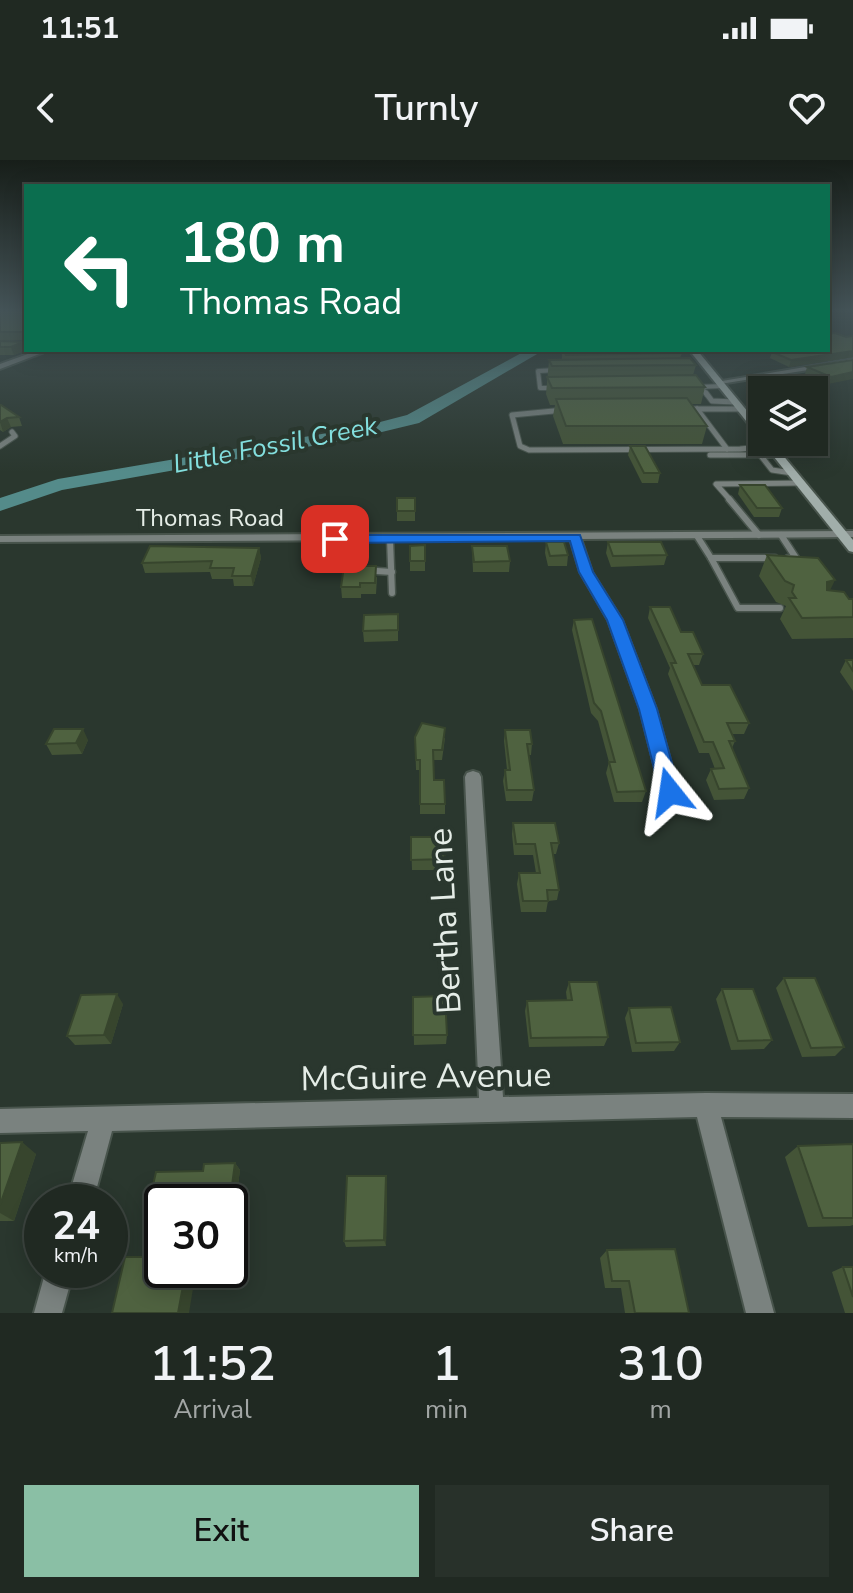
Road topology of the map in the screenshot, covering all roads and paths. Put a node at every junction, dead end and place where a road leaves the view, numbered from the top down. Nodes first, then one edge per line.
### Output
1 (705, 365) edge
2 (831, 365) edge
3 (696, 369) edge
4 (709, 369) junction
5 (566, 370) edge
6 (722, 384) junction
7 (687, 387) edge
8 (701, 387) junction
9 (570, 388) edge
10 (738, 405) junction
11 (683, 409) edge
12 (697, 409) junction
13 (572, 410) edge
14 (748, 418) edge
15 (12, 432) dead end
16 (0, 446) edge
17 (727, 449) junction
18 (748, 449) edge
19 (748, 451) edge
20 (710, 455) dead end
21 (776, 456) edge
22 (801, 483) junction
23 (848, 534) edge
24 (759, 535) junction
25 (781, 535) junction
26 (697, 536) junction
27 (575, 537) junction
28 (0, 539) edge
29 (364, 539) junction
30 (390, 539) junction
31 (853, 548) edge
32 (711, 558) junction
33 (392, 572) junction
34 (392, 593) dead end
35 (780, 608) dead end
36 (473, 777) dead end
37 (670, 792) dead end
38 (706, 1105) junction
39 (853, 1106) edge
40 (492, 1110) junction
41 (104, 1117) junction
42 (0, 1121) edge
43 (85, 1184) edge
44 (55, 1288) edge
45 (48, 1313) edge
46 (760, 1313) edge

1 - 4 main road
2 - 6 street
3 - 4 lane
4 - 6 main road
5 - 9 lane
6 - 8 lane
6 - 10 main road
7 - 8 lane
8 - 10 lane
10 - 12 lane
10 - 14 main road
11 - 12 lane
12 - 17 lane
13 - 17 lane
15 - 16 lane
17 - 18 lane
19 - 20 lane
21 - 22 main road
22 - 23 main road
22 - 24 lane
23 - 25 street, Thomas Road
23 - 31 main road
24 - 25 street, Thomas Road
24 - 26 street, Thomas Road
25 - 32 lane
26 - 27 street, Thomas Road
26 - 32 lane
27 - 30 street, Thomas Road
27 - 37 street
28 - 29 street, Thomas Road
29 - 30 street, Thomas Road
29 - 33 lane
30 - 33 lane
32 - 35 lane
33 - 34 lane
36 - 40 street, Bertha Lane
38 - 39 street, McGuire Avenue
38 - 40 street, McGuire Avenue
38 - 46 street
40 - 41 street, McGuire Avenue
41 - 42 street, McGuire Avenue
41 - 43 street
44 - 45 street

